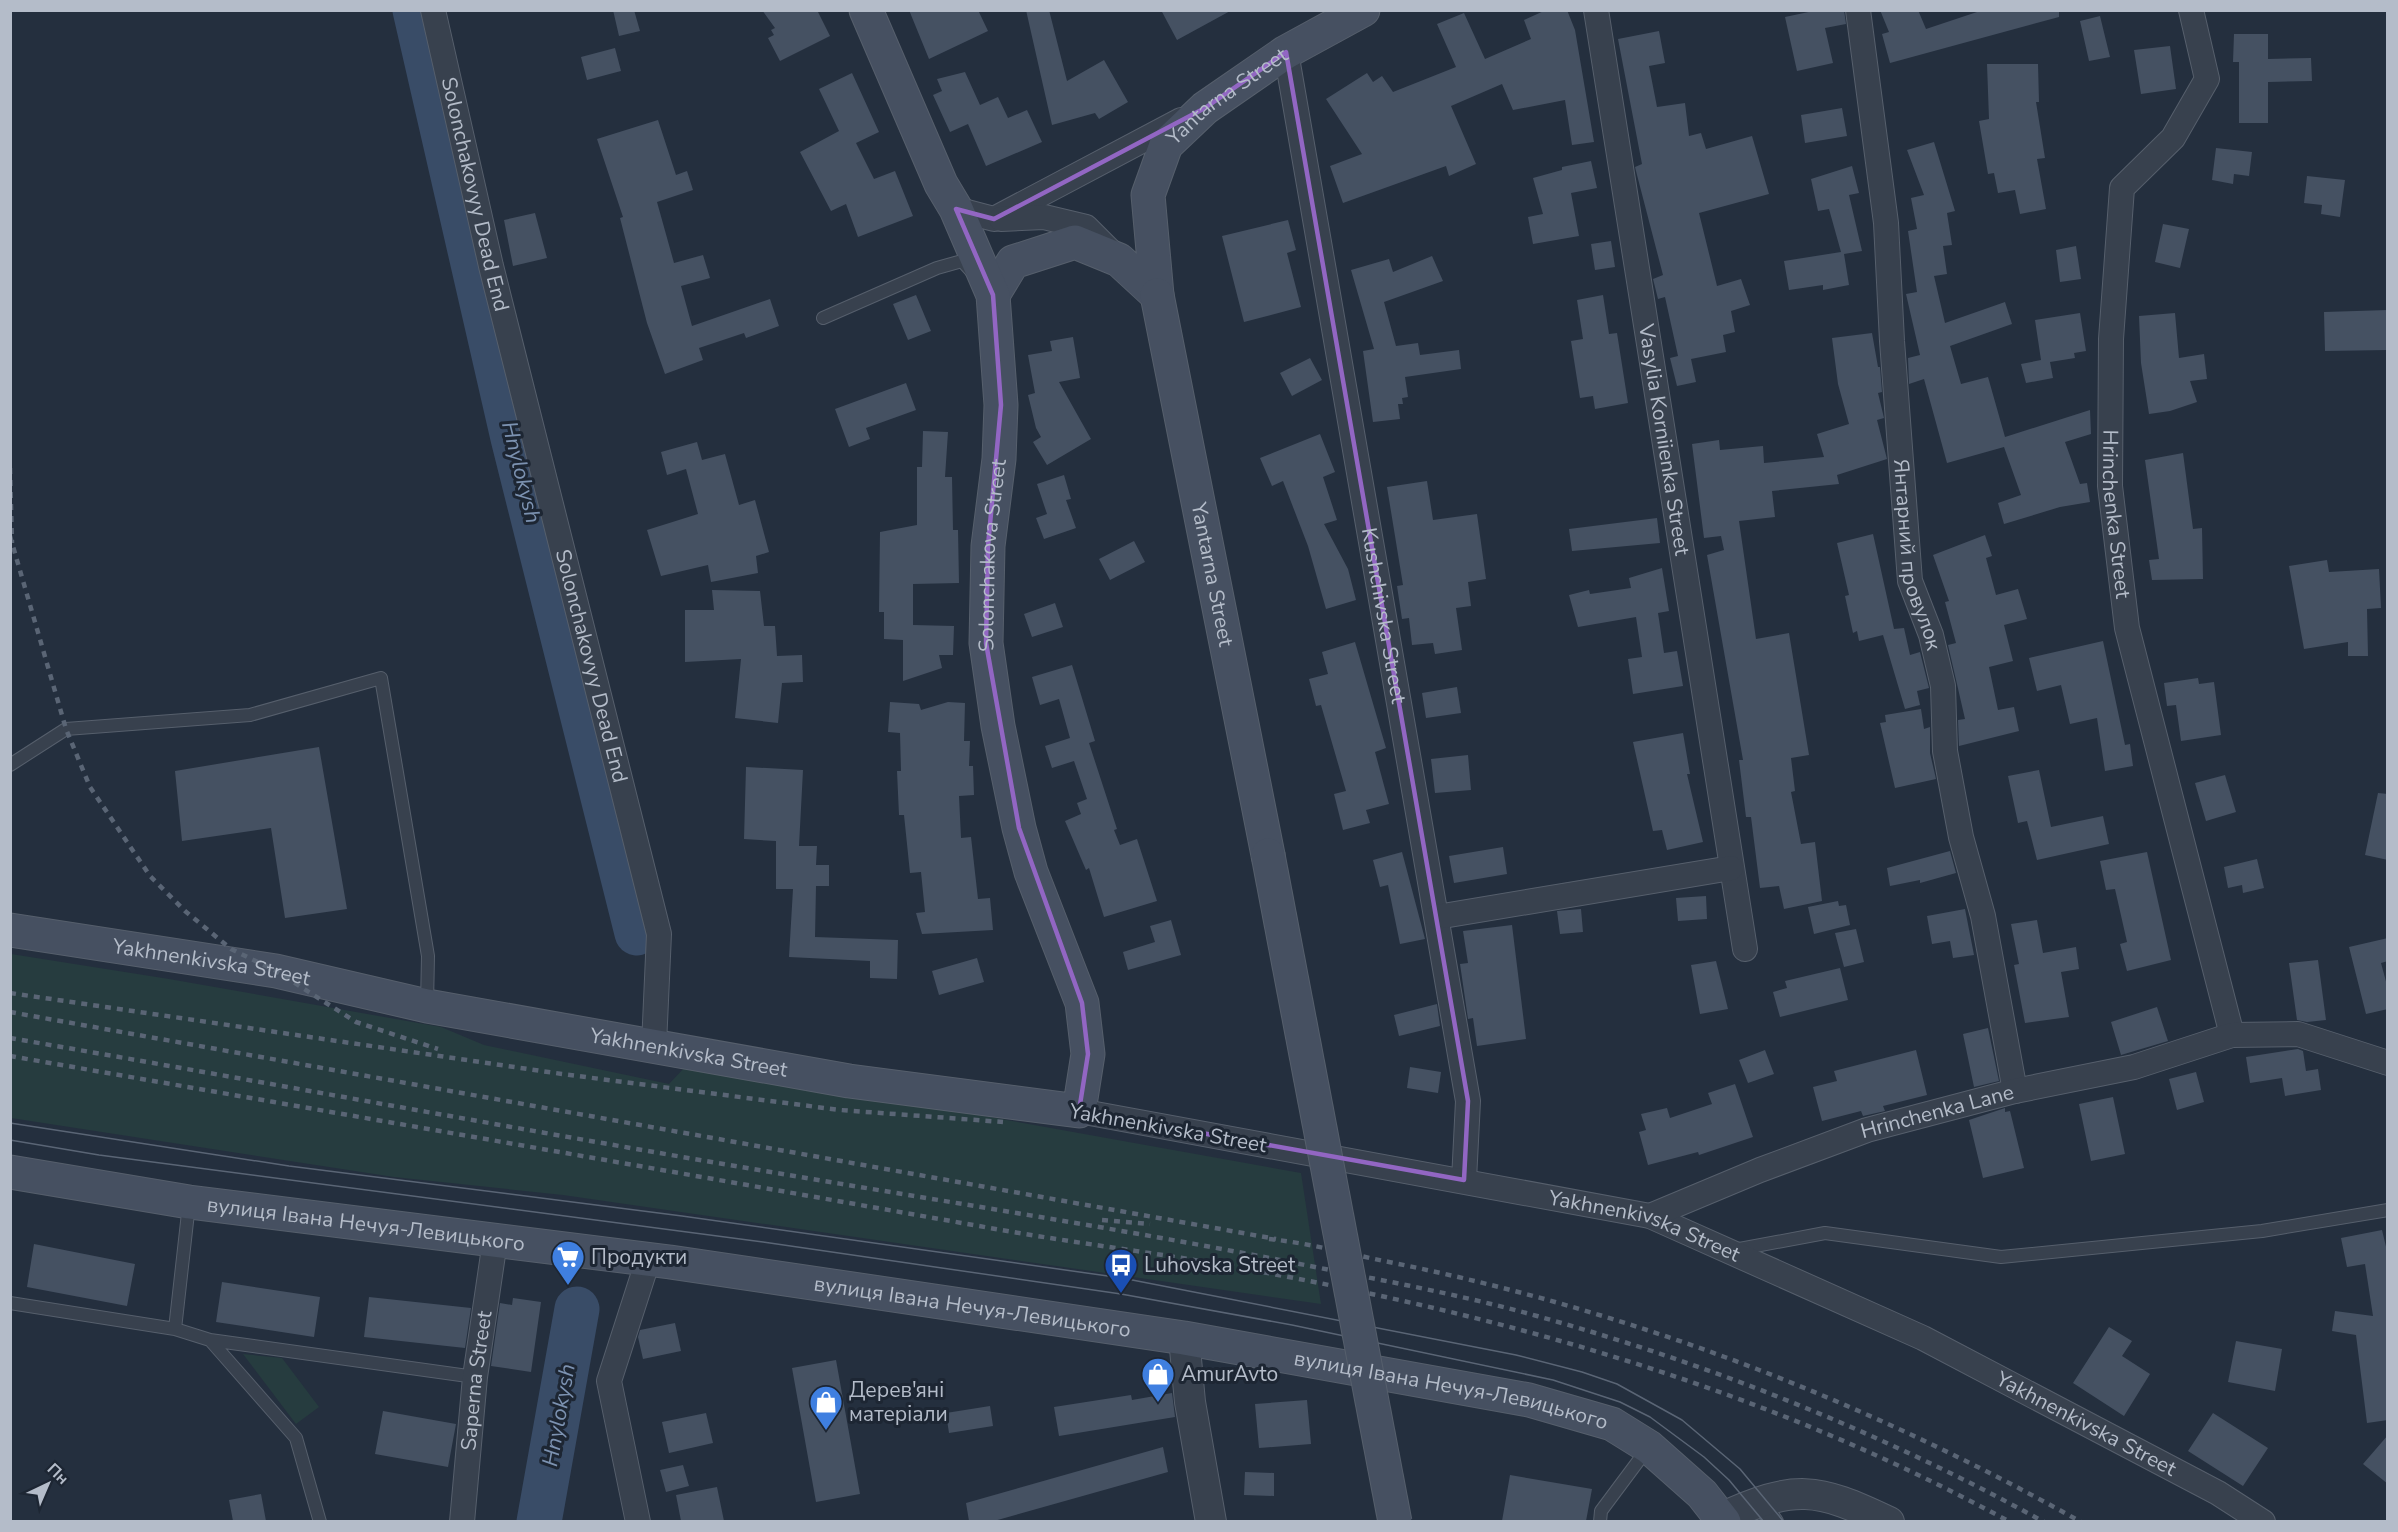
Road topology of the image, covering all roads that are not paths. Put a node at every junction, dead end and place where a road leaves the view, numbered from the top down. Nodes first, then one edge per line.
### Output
1 (433, 10) edge
2 (866, 10) edge
3 (1596, 10) edge
4 (1858, 10) edge
5 (2191, 10) edge
6 (1361, 11) edge
7 (1286, 52) junction
8 (1205, 108) junction
9 (956, 209) junction
10 (994, 219) junction
11 (1119, 260) junction
12 (993, 295) junction
13 (1156, 295) junction
14 (823, 318) dead end
15 (10, 765) edge
16 (1731, 868) junction
17 (1437, 917) junction
18 (10, 930) edge
19 (1745, 949) dead end
20 (427, 1006) junction
21 (2232, 1035) junction
22 (654, 1045) junction
23 (2388, 1063) edge
24 (2015, 1091) junction
25 (1079, 1112) junction
26 (10, 1172) edge
27 (1464, 1180) junction
28 (189, 1202) junction
29 (2388, 1209) edge
30 (1650, 1216) junction
31 (495, 1241) junction
32 (1727, 1251) junction
33 (648, 1260) junction
34 (10, 1303) edge
35 (175, 1329) junction
36 (1184, 1338) junction
37 (210, 1340) junction
38 (475, 1377) junction
39 (1649, 1448) junction
40 (1766, 1511) edge
41 (1721, 1520) edge
42 (320, 1521) edge
43 (462, 1521) edge
44 (638, 1521) edge
45 (1211, 1521) edge
46 (1395, 1521) edge
47 (1600, 1521) edge
48 (1888, 1521) edge
49 (2263, 1521) edge

1 - 22 street, Solonchakovyy Dead End
2 - 9 main road, Solonchakova Street
3 - 16 street, Vasylia Korniienka Street
4 - 24 street, Янтарний провулок
5 - 21 street, Hrinchenka Street
6 - 7 main road, Yantarna Street
7 - 8 main road, Yantarna Street
7 - 17 street, Kushchivska Street
8 - 10 street
8 - 13 main road, Yantarna Street
9 - 10 street
9 - 12 main road, Solonchakova Street
10 - 11 street
11 - 12 main road
11 - 13 main road
12 - 14 lane
12 - 25 main road, Solonchakova Street
13 - 46 main road, Yantarna Street, bridge
15 - 20 lane
16 - 17 street
16 - 19 street, Vasylia Korniienka Street
17 - 27 street, Kushchivska Street
18 - 20 main road, Yakhnenkivska Street
20 - 22 main road, Yakhnenkivska Street
21 - 23 street, Hrinchenka Lane
21 - 24 street, Hrinchenka Lane
22 - 25 main road, Yakhnenkivska Street
24 - 30 street, Hrinchenka Lane
25 - 27 street, Yakhnenkivska Street
26 - 28 main road, вулиця Івана Нечуя-Левицького
27 - 30 street, Yakhnenkivska Street
28 - 31 main road, вулиця Івана Нечуя-Левицького
28 - 35 lane
29 - 32 lane
30 - 32 street, Yakhnenkivska Street
31 - 33 main road, вулиця Івана Нечуя-Левицького
31 - 38 street, Saperna Street
32 - 49 street, Yakhnenkivska Street
33 - 36 main road, вулиця Івана Нечуя-Левицького
33 - 44 street
34 - 35 lane
35 - 37 lane
36 - 39 main road, вулиця Івана Нечуя-Левицького
36 - 45 street
37 - 38 lane
37 - 42 lane
38 - 43 street, Saperna Street
39 - 41 main road, вулиця Івана Нечуя-Левицького
39 - 47 lane
40 - 41 street, вулиця Івана Нечуя-Левицького
40 - 48 street, вулиця Івана Нечуя-Левицького

